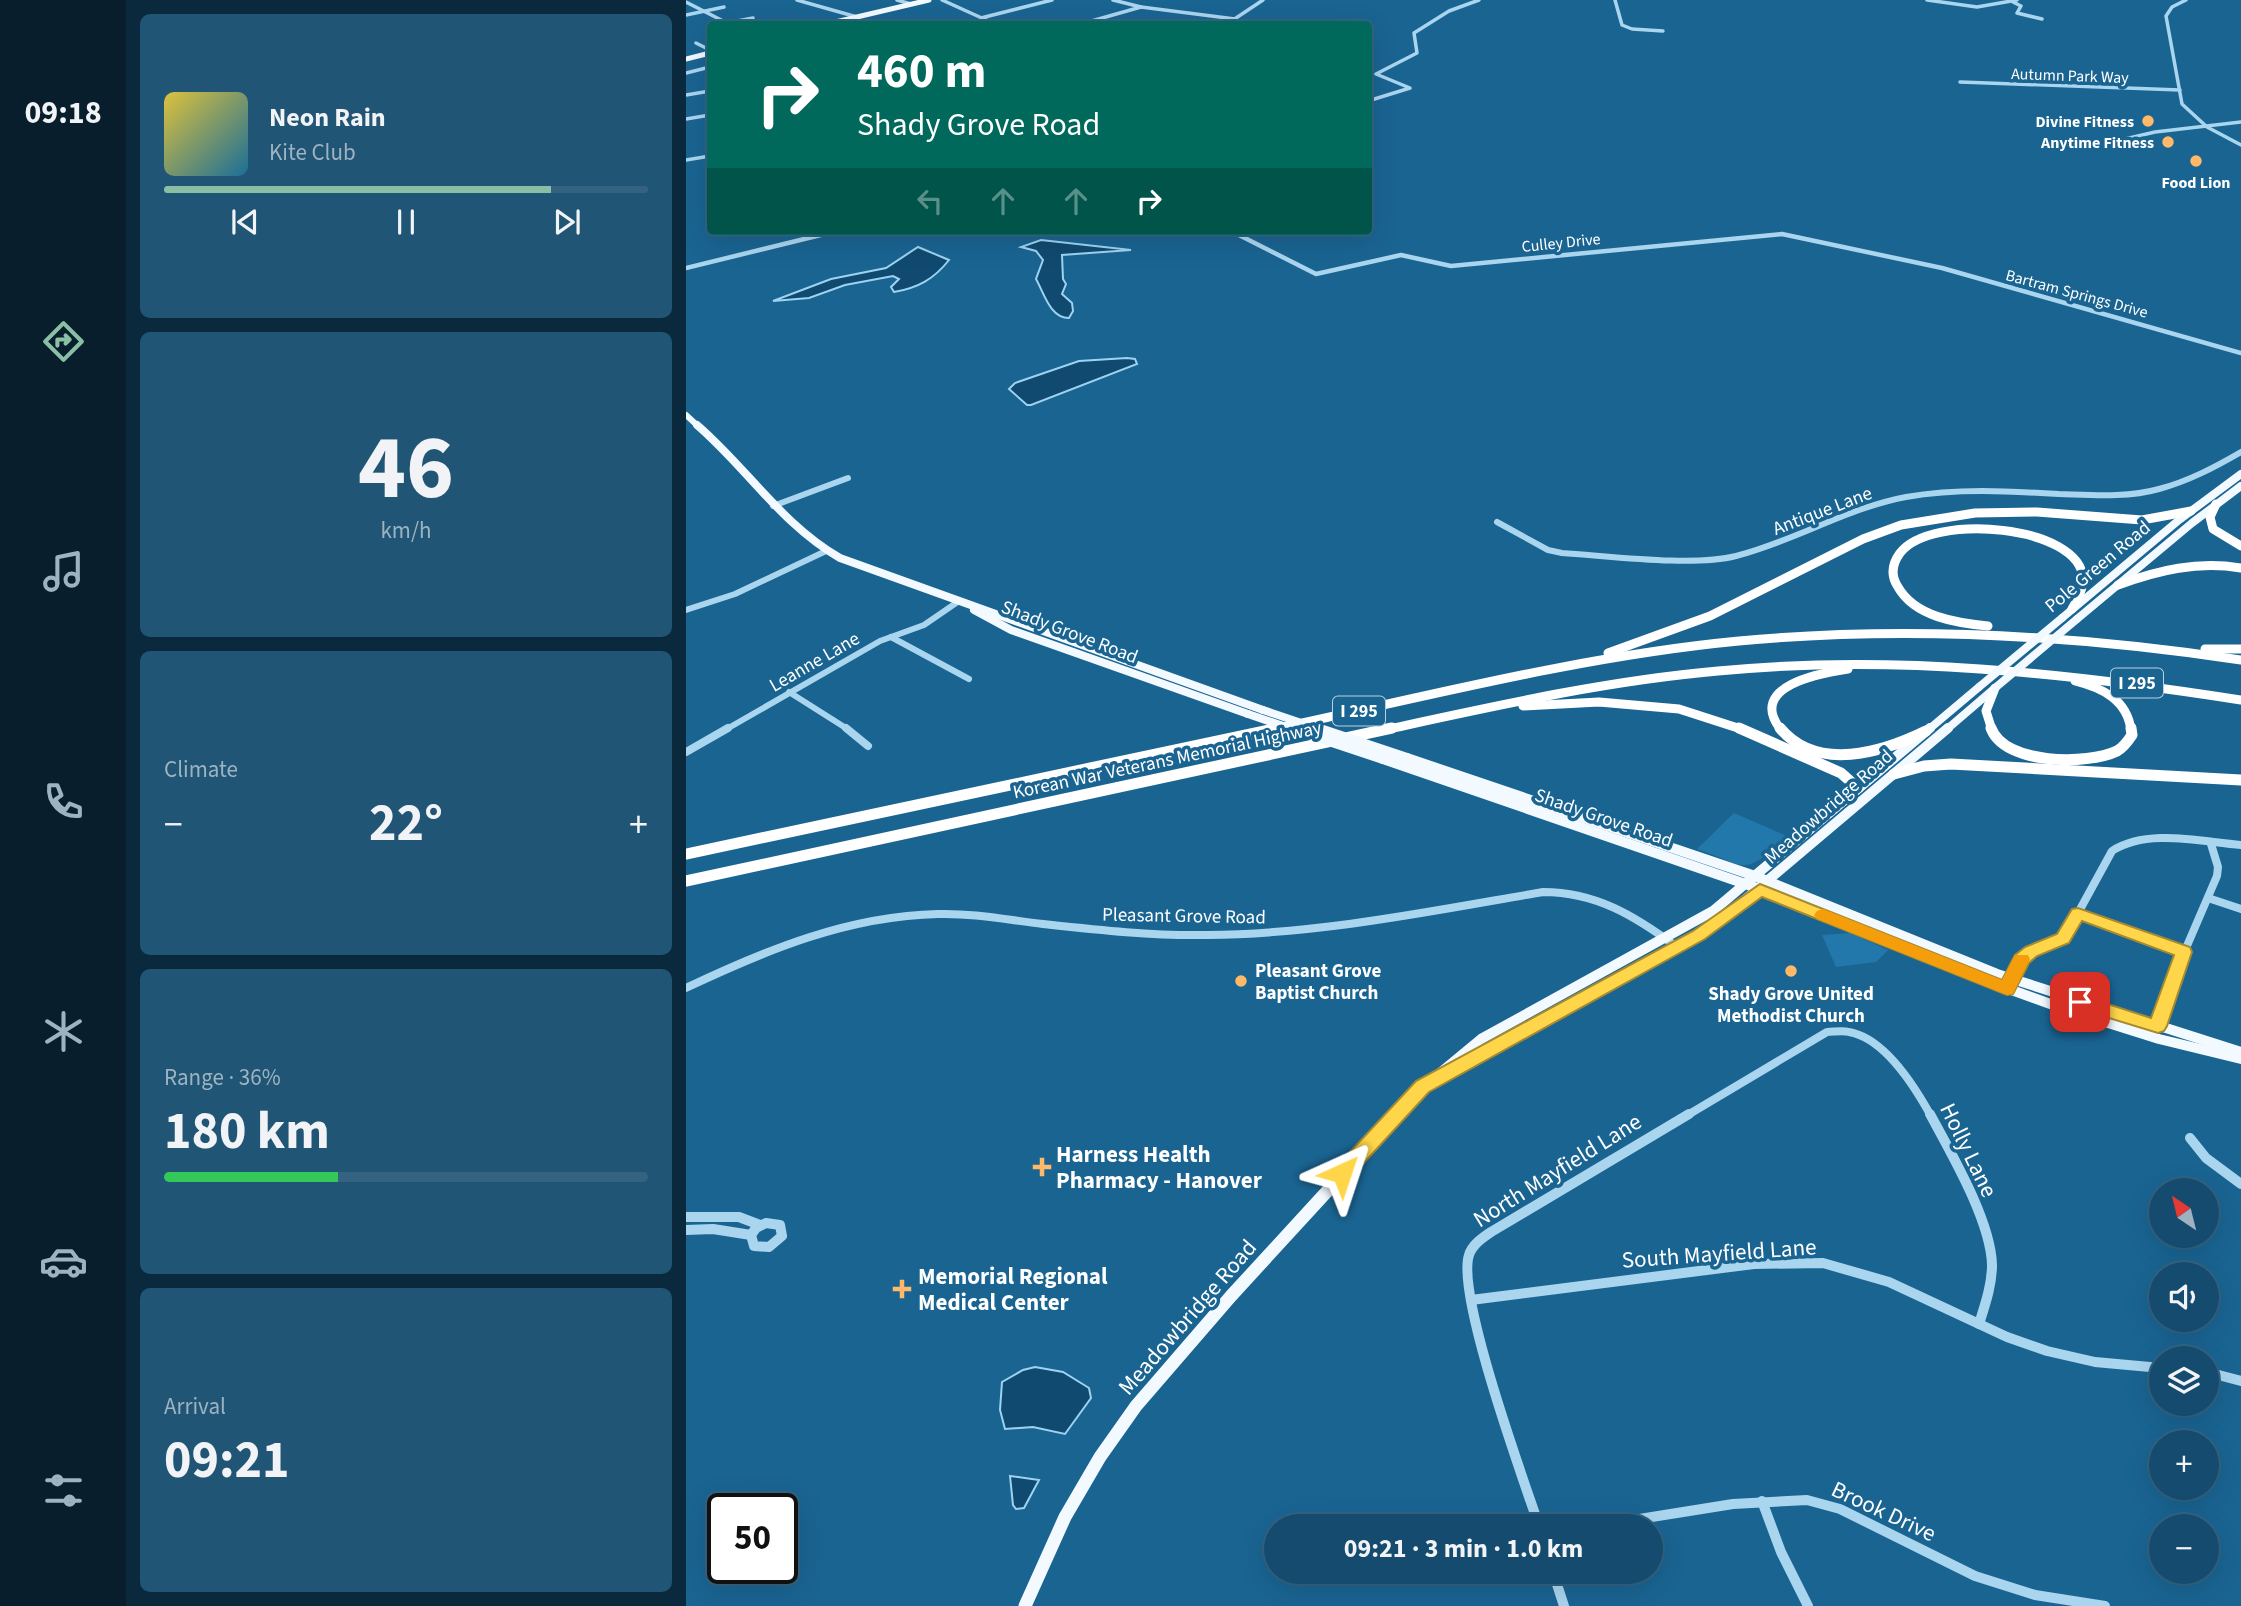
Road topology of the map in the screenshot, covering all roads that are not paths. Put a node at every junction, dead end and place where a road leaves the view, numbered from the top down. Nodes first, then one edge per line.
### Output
1 (797, 0) edge
2 (897, 0) edge
3 (929, 0) edge
4 (942, 0) edge
5 (1052, 0) edge
6 (1113, 0) edge
7 (1263, 0) edge
8 (1479, 0) edge
9 (1615, 0) edge
10 (1927, 0) edge
11 (2186, 0) edge
12 (2015, 1) edge
13 (686, 2) edge
14 (911, 4) junction
15 (724, 7) dead end
16 (1141, 7) junction
17 (703, 11) junction
18 (686, 15) edge
19 (857, 17) junction
20 (753, 18) dead end
21 (981, 18) junction
22 (1235, 19) junction
23 (2042, 19) dead end
24 (722, 21) edge
25 (740, 21) edge
26 (846, 21) edge
27 (988, 21) edge
28 (1093, 21) edge
29 (1232, 21) edge
30 (1664, 31) dead end
31 (696, 43) dead end
32 (707, 49) edge
33 (707, 52) edge
34 (686, 59) edge
35 (707, 68) edge
36 (686, 73) edge
37 (1960, 82) dead end
38 (2180, 90) junction
39 (707, 92) edge
40 (686, 95) edge
41 (1372, 100) edge
42 (707, 116) edge
43 (686, 119) edge
44 (2241, 122) edge
45 (2210, 127) junction
46 (2125, 139) dead end
47 (2241, 143) edge
48 (707, 156) edge
49 (686, 160) edge
50 (821, 235) edge
51 (1239, 235) edge
52 (1905, 260) joint
53 (686, 268) edge
54 (2241, 353) edge
55 (686, 415) edge
56 (2241, 452) edge
57 (2241, 474) edge
58 (848, 478) dead end
59 (2241, 486) edge
60 (2216, 504) junction
61 (773, 506) junction
62 (2191, 511) junction
63 (1497, 522) dead end
64 (2241, 546) edge
65 (826, 551) junction
66 (2241, 568) edge
67 (2118, 585) junction
68 (959, 601) junction
69 (2072, 609) junction
70 (686, 610) edge
71 (2039, 634) junction
72 (891, 637) junction
73 (2170, 649) junction
74 (2241, 649) edge
75 (2241, 660) edge
76 (1885, 663) junction
77 (1562, 668) junction
78 (1152, 670) junction
79 (2032, 671) junction
80 (1144, 677) junction
81 (969, 679) dead end
82 (1979, 687) joint
83 (1996, 688) junction
84 (789, 692) junction
85 (2241, 701) edge
86 (1475, 710) junction
87 (1926, 732) junction
88 (868, 746) dead end
89 (686, 752) edge
90 (1894, 774) junction
91 (2241, 780) edge
92 (1858, 788) junction
93 (2211, 844) junction
94 (2241, 845) edge
95 (686, 854) edge
96 (1755, 876) junction
97 (686, 881) edge
98 (1746, 884) junction
99 (1764, 885) junction
100 (2208, 898) junction
101 (2241, 909) edge
102 (2078, 914) junction
103 (1667, 939) junction
104 (1677, 947) junction
105 (2184, 952) junction
106 (2009, 984) junction
107 (686, 988) edge
108 (2158, 1026) junction
109 (1843, 1030) joint
110 (2241, 1052) edge
111 (2241, 1059) edge
112 (1423, 1087) junction
113 (2190, 1138) dead end
114 (2241, 1184) edge
115 (686, 1216) edge
116 (760, 1225) junction
117 (686, 1230) edge
118 (751, 1236) junction
119 (1471, 1300) junction
120 (1979, 1324) junction
121 (2149, 1367) edge
122 (2219, 1375) edge
123 (2241, 1381) edge
124 (1762, 1500) junction
125 (1535, 1514) edge
126 (1663, 1516) edge
127 (1557, 1584) edge
128 (1025, 1606) edge
129 (1564, 1606) edge
130 (1808, 1606) edge
131 (2105, 1606) edge

1 - 19 street
2 - 14 street
3 - 14 main road
4 - 21 street
5 - 21 street
6 - 16 street
7 - 22 street
8 - 41 street
9 - 30 street
10 - 12 street
11 - 38 street
12 - 23 street
13 - 17 street
14 - 19 main road
15 - 17 street
16 - 22 street
16 - 28 street
17 - 18 street
17 - 24 street
19 - 26 main road
20 - 25 street
21 - 27 street
22 - 29 street
31 - 32 street
33 - 34 main road
35 - 36 street
37 - 38 street, Autumn Park Way
38 - 45 street
39 - 40 street
42 - 43 street
44 - 45 street
45 - 46 street
45 - 47 street
48 - 49 street
50 - 53 street
51 - 52 street, Culley Drive
52 - 54 street, Bartram Springs Drive
55 - 61 main road, Shady Grove Road
56 - 63 street, Antique Lane
57 - 62 main road, Pole Green Road
58 - 61 street
59 - 60 main road, Pole Green Road
60 - 64 highway
60 - 67 main road, Pole Green Road
61 - 65 main road, Shady Grove Road
62 - 69 main road, Pole Green Road
62 - 77 highway
65 - 68 main road, Shady Grove Road
65 - 70 street
66 - 67 highway
67 - 83 main road, Pole Green Road, bridge
68 - 72 street, Leanne Lane
68 - 78 main road, Shady Grove Road
68 - 80 main road, Shady Grove Road
69 - 71 highway
69 - 82 main road, Pole Green Road, bridge
71 - 73 highway, Korean War Veterans Memorial Highway / I 295
71 - 77 highway, Korean War Veterans Memorial Highway / I 295
72 - 81 street
72 - 84 street, Leanne Lane
73 - 74 highway
73 - 75 highway, Korean War Veterans Memorial Highway / I 295
76 - 79 highway, Korean War Veterans Memorial Highway / I 295
76 - 86 highway, Korean War Veterans Memorial Highway / I 295
76 - 87 highway
77 - 95 highway, Korean War Veterans Memorial Highway / I 295
78 - 80 main road
78 - 96 main road, Shady Grove Road, bridge
79 - 83 highway
79 - 85 highway, Korean War Veterans Memorial Highway / I 295
80 - 98 main road, Shady Grove Road, bridge
82 - 87 main road, Meadowbridge Road
83 - 90 main road, Meadowbridge Road
84 - 88 street
84 - 89 street, Leanne Lane
86 - 92 highway
86 - 97 highway, Korean War Veterans Memorial Highway / I 295
87 - 92 main road, Meadowbridge Road
90 - 91 highway
90 - 99 main road, Meadowbridge Road
92 - 96 main road, Meadowbridge Road
93 - 94 street
93 - 100 street
93 - 102 street
96 - 98 main road, Meadowbridge Road
96 - 99 main road, Shady Grove Road
98 - 99 main road, Shady Grove Road
98 - 103 main road, Meadowbridge Road
99 - 104 main road, Meadowbridge Road
99 - 106 main road, Shady Grove Road
100 - 101 street
100 - 105 street
102 - 105 street
102 - 106 street
103 - 104 street, Pleasant Grove Road
103 - 107 street, Pleasant Grove Road
103 - 112 main road, Meadowbridge Road
104 - 112 main road, Meadowbridge Road
105 - 108 street
106 - 108 main road, Shady Grove Road
106 - 111 main road, Shady Grove Road
108 - 110 main road, Shady Grove Road
109 - 119 street, North Mayfield Lane
109 - 120 street, Holly Lane
112 - 128 main road, Meadowbridge Road
113 - 114 street
115 - 116 street
116 - 118 street
116 - 118 street
117 - 118 street
119 - 120 street, South Mayfield Lane
119 - 125 street, North Mayfield Lane
120 - 121 street, South Mayfield Lane
122 - 123 street
124 - 126 street, Brook Drive
124 - 130 street
124 - 131 street, Brook Drive
127 - 129 street

